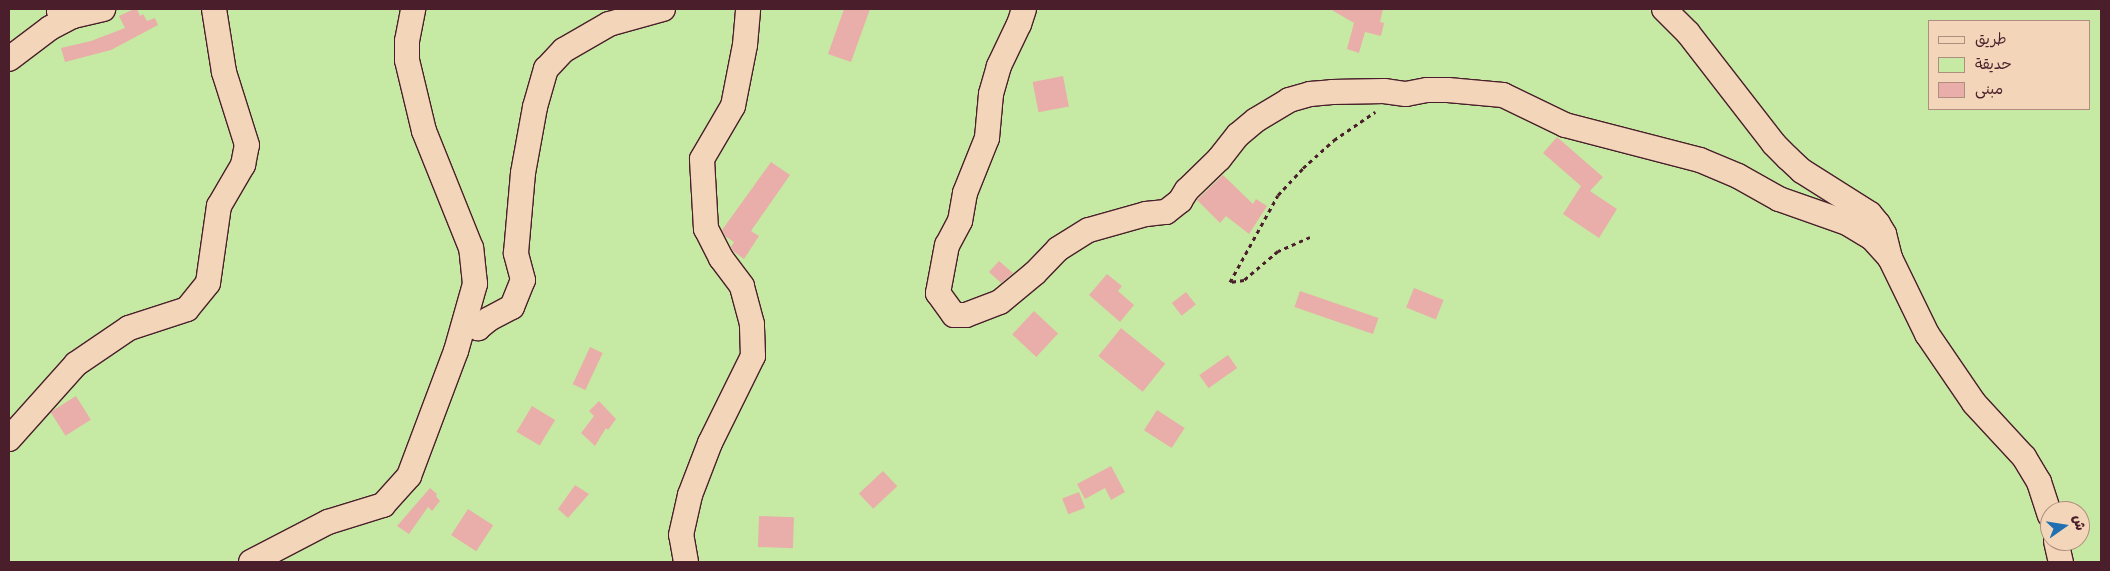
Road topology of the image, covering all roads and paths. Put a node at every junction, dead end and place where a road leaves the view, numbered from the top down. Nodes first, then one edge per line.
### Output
1 (103, 9) edge
2 (214, 9) edge
3 (413, 9) edge
4 (663, 9) edge
5 (748, 9) edge
6 (1024, 9) edge
7 (1664, 9) edge
8 (63, 12) edge
9 (9, 60) edge
10 (1406, 94) junction
11 (1310, 237) dead end
12 (1890, 258) junction
13 (466, 318) junction
14 (9, 439) edge
15 (2045, 501) edge
16 (251, 562) edge
17 (686, 562) edge

1 - 8 street
2 - 14 street
3 - 13 street
4 - 13 street
5 - 17 street
6 - 10 street
7 - 12 street
8 - 9 street
10 - 11 path
10 - 12 street
12 - 15 street
13 - 16 street

